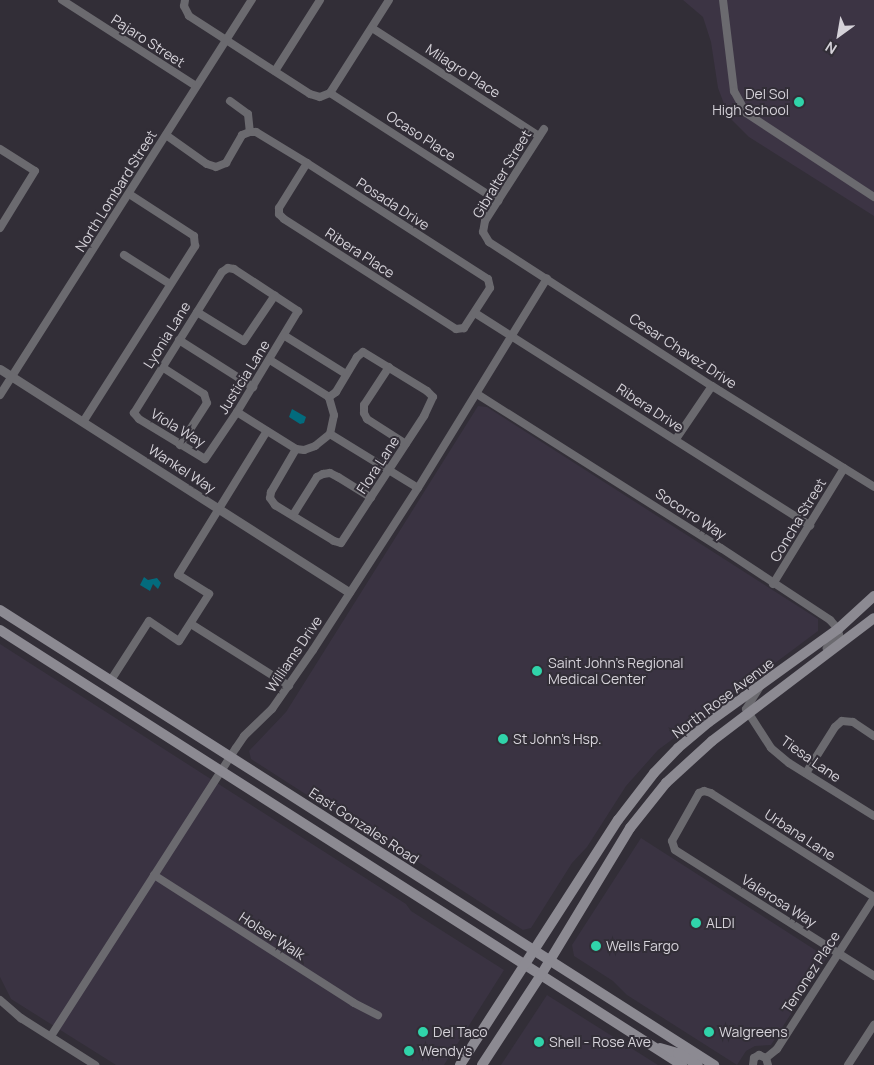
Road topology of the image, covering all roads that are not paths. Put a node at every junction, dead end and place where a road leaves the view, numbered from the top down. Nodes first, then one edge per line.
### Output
1 (62, 0) edge
2 (252, 0) edge
3 (320, 0) edge
4 (389, 0) edge
5 (723, 0) edge
6 (184, 3) edge
7 (372, 28) junction
8 (227, 41) junction
9 (275, 71) junction
10 (196, 86) junction
11 (330, 93) junction
12 (230, 101) dead end
13 (250, 132) junction
14 (542, 132) joint
15 (166, 135) junction
16 (0, 149) edge
17 (307, 163) junction
18 (129, 194) junction
19 (874, 197) edge
20 (498, 201) junction
21 (0, 228) edge
22 (483, 232) joint
23 (124, 255) dead end
24 (547, 278) junction
25 (170, 284) junction
26 (275, 295) junction
27 (197, 312) junction
28 (475, 312) junction
29 (512, 334) junction
30 (285, 336) junction
31 (179, 340) junction
32 (270, 360) junction
33 (162, 367) junction
34 (388, 367) junction
35 (0, 369) edge
36 (346, 374) junction
37 (12, 377) junction
38 (712, 386) junction
39 (253, 387) junction
40 (477, 394) junction
41 (0, 395) edge
42 (328, 397) junction
43 (237, 412) junction
44 (136, 416) joint
45 (82, 422) junction
46 (267, 431) junction
47 (330, 434) junction
48 (676, 439) junction
49 (406, 444) junction
50 (180, 445) junction
51 (296, 449) junction
52 (208, 456) joint
53 (844, 468) junction
54 (389, 471) junction
55 (874, 487) edge
56 (418, 488) junction
57 (371, 498) junction
58 (218, 509) junction
59 (292, 516) junction
60 (810, 526) junction
61 (774, 584) junction
62 (349, 592) junction
63 (874, 596) edge
64 (0, 610) edge
65 (874, 618) edge
66 (190, 624) junction
67 (838, 629) junction
68 (0, 630) edge
69 (803, 673) junction
70 (110, 680) junction
71 (762, 685) junction
72 (289, 686) junction
73 (748, 715) junction
74 (874, 736) edge
75 (231, 756) junction
76 (222, 770) junction
77 (806, 773) junction
78 (713, 794) joint
79 (874, 816) edge
80 (321, 833) junction
81 (394, 858) junction
82 (154, 876) junction
83 (874, 898) edge
84 (534, 950) junction
85 (838, 953) junction
86 (549, 960) junction
87 (525, 964) junction
88 (541, 975) junction
89 (874, 976) edge
90 (0, 1000) edge
91 (378, 1015) dead end
92 (874, 1025) edge
93 (50, 1036) junction
94 (652, 1046) junction
95 (767, 1061) edge
96 (95, 1065) edge
97 (460, 1065) edge
98 (482, 1065) edge
99 (682, 1065) edge
100 (698, 1065) edge
101 (714, 1065) edge
102 (753, 1065) edge
103 (848, 1065) edge

1 - 10 street, Pajaro Street
2 - 8 street, North Lombard Street
3 - 9 street
4 - 7 street
5 - 19 street
6 - 8 street
7 - 11 street
7 - 14 street, Milagro Place
8 - 9 street
8 - 10 street, North Lombard Street
9 - 11 street
10 - 15 street, North Lombard Street
11 - 20 street, Ocaso Place
12 - 13 street
13 - 15 street
13 - 17 street, Posada Drive
14 - 20 street, Gibralter Street
15 - 18 street, North Lombard Street
16 - 21 street
17 - 28 street, Posada Drive
17 - 28 street, Ribera Place
18 - 25 street
18 - 37 street, North Lombard Street
20 - 22 street, Gibralter Street
22 - 24 street, Cesar Chavez Drive
23 - 25 street
24 - 29 street, Williams Drive
24 - 38 street, Cesar Chavez Drive
25 - 45 street
26 - 27 street, Lyonia Lane
26 - 27 street
26 - 30 street, Justicia Lane
27 - 31 street, Lyonia Lane
28 - 29 street, Ribera Drive
29 - 40 street, Williams Drive
29 - 48 street, Ribera Drive
30 - 32 street, Justicia Lane
30 - 36 street
31 - 33 street, Lyonia Lane
31 - 39 street
32 - 39 street, Justicia Lane
32 - 42 street
33 - 44 street, Lyonia Lane
33 - 50 street
34 - 36 street
34 - 49 street
34 - 49 street, Flora Lane
35 - 37 street, Wankel Way
36 - 42 street
37 - 41 street, North Lombard Street
37 - 45 street, Wankel Way
38 - 48 street
38 - 53 street, Cesar Chavez Drive
39 - 43 street, Justicia Lane
40 - 56 street, Williams Drive
40 - 61 street, Socorro Way
42 - 47 street
43 - 46 street
43 - 52 street, Justicia Lane
44 - 50 street, Viola Way
45 - 58 street, Wankel Way
46 - 51 street
46 - 58 street
47 - 51 street
47 - 54 street
48 - 60 street, Ribera Drive
49 - 54 street, Flora Lane
50 - 52 street, Viola Way
51 - 59 street
53 - 55 street, Cesar Chavez Drive
53 - 60 street, Concha Street
54 - 56 street
54 - 57 street, Flora Lane
56 - 62 street, Williams Drive
57 - 59 street
57 - 59 street, Flora Lane
58 - 62 street, Wankel Way
58 - 66 street
60 - 61 street, Concha Street
61 - 67 street, Socorro Way
62 - 72 street, Williams Drive
63 - 67 main road, North Rose Avenue
64 - 70 main road, East Gonzales Road
65 - 69 main road, North Rose Avenue
66 - 70 street
66 - 72 street
67 - 69 street
67 - 71 main road, North Rose Avenue
68 - 76 main road
69 - 73 main road, North Rose Avenue
70 - 75 main road, East Gonzales Road
71 - 73 street
71 - 84 main road, North Rose Avenue
72 - 75 street, Williams Drive
73 - 77 street, Tiesa Lane
73 - 86 main road, North Rose Avenue
74 - 77 street
75 - 76 street, Williams Drive
75 - 81 main road, East Gonzales Road
76 - 80 main road
76 - 82 street, Williams Drive
77 - 79 street, Tiesa Lane
78 - 83 street, Urbana Lane
78 - 85 street, Valerosa Way
80 - 81 main road
80 - 87 main road
81 - 84 main road, East Gonzales Road
82 - 91 street, Holser Walk
82 - 93 street, Williams Drive
83 - 85 street, Tenonez Place
84 - 86 main road, East Gonzales Road
84 - 87 main road, North Rose Avenue
85 - 89 street, Valerosa Way
85 - 95 street, Tenonez Place
86 - 88 main road, North Rose Avenue
86 - 101 main road, East Gonzales Road
87 - 88 main road
87 - 97 main road, North Rose Avenue
88 - 94 main road
88 - 98 main road, North Rose Avenue
90 - 93 street
92 - 103 street
93 - 96 street
94 - 99 main road
94 - 100 main road
95 - 102 street, Tenonez Place

